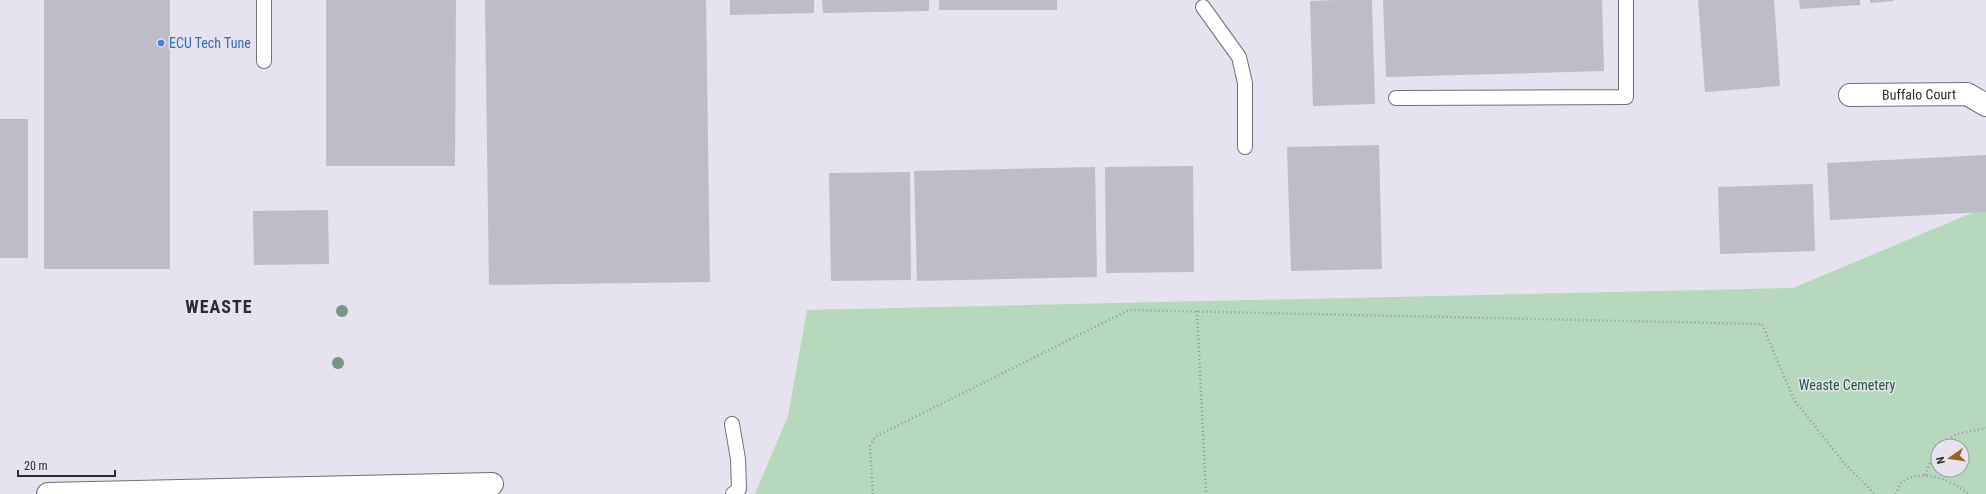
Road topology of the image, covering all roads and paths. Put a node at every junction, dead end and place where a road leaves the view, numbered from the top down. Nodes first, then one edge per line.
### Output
1 (264, 0) edge
2 (1626, 0) edge
3 (1203, 7) dead end
4 (264, 61) dead end
5 (1850, 95) dead end
6 (1396, 98) dead end
7 (1986, 105) edge
8 (1245, 147) dead end
9 (1197, 311) junction
10 (732, 424) dead end
11 (1986, 428) edge
12 (1925, 475) junction
13 (492, 484) dead end
14 (48, 494) edge
15 (734, 494) edge
16 (873, 494) edge
17 (1206, 494) edge
18 (1875, 494) edge
19 (1895, 494) edge
20 (1968, 494) edge

1 - 4 lane
2 - 6 lane
3 - 8 lane
5 - 7 street, Buffalo Court
9 - 16 path
9 - 17 path
9 - 18 path
10 - 15 lane
11 - 12 path
12 - 19 path
12 - 20 path
13 - 14 street

